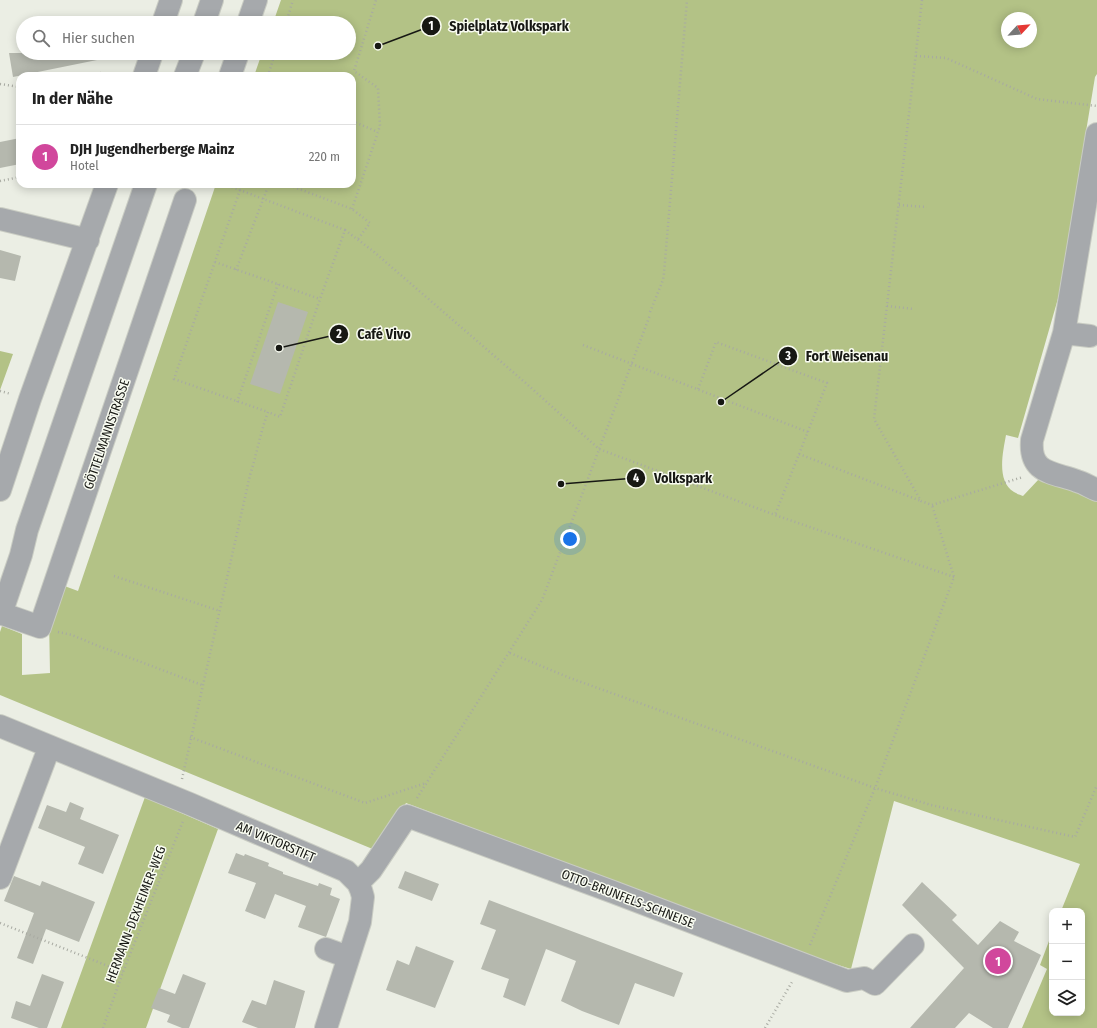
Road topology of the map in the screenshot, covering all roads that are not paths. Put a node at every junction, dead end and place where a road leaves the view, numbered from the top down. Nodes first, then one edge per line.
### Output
1 (171, 0) edge
2 (212, 0) edge
3 (256, 0) edge
4 (165, 16) edge
5 (206, 16) edge
6 (250, 16) edge
7 (150, 60) edge
8 (191, 60) edge
9 (236, 60) edge
10 (145, 72) edge
11 (187, 72) edge
12 (231, 72) edge
13 (1097, 134) edge
14 (1093, 186) edge
15 (106, 188) edge
16 (145, 188) edge
17 (185, 200) dead end
18 (0, 219) edge
19 (88, 240) junction
20 (1064, 333) junction
21 (1090, 336) dead end
22 (0, 490) edge
23 (1097, 490) edge
24 (0, 613) edge
25 (0, 726) edge
26 (49, 748) junction
27 (0, 878) edge
28 (358, 883) junction
29 (913, 945) dead end
30 (326, 949) dead end
31 (348, 957) junction
32 (326, 1028) edge

1 - 4 street
2 - 5 street
3 - 6 street
7 - 10 street
8 - 11 street
9 - 12 street
13 - 14 street
14 - 20 street
15 - 19 street
16 - 24 street
17 - 24 street, GÖTTELMANNSTRASSE
18 - 19 street
19 - 22 street
20 - 21 street
20 - 23 street
25 - 26 street, AM VIKTORSTIFT
26 - 27 street
26 - 28 street, AM VIKTORSTIFT
28 - 29 street, OTTO-BRUNFELS-SCHNEISE
28 - 31 street
30 - 31 street
31 - 32 street

